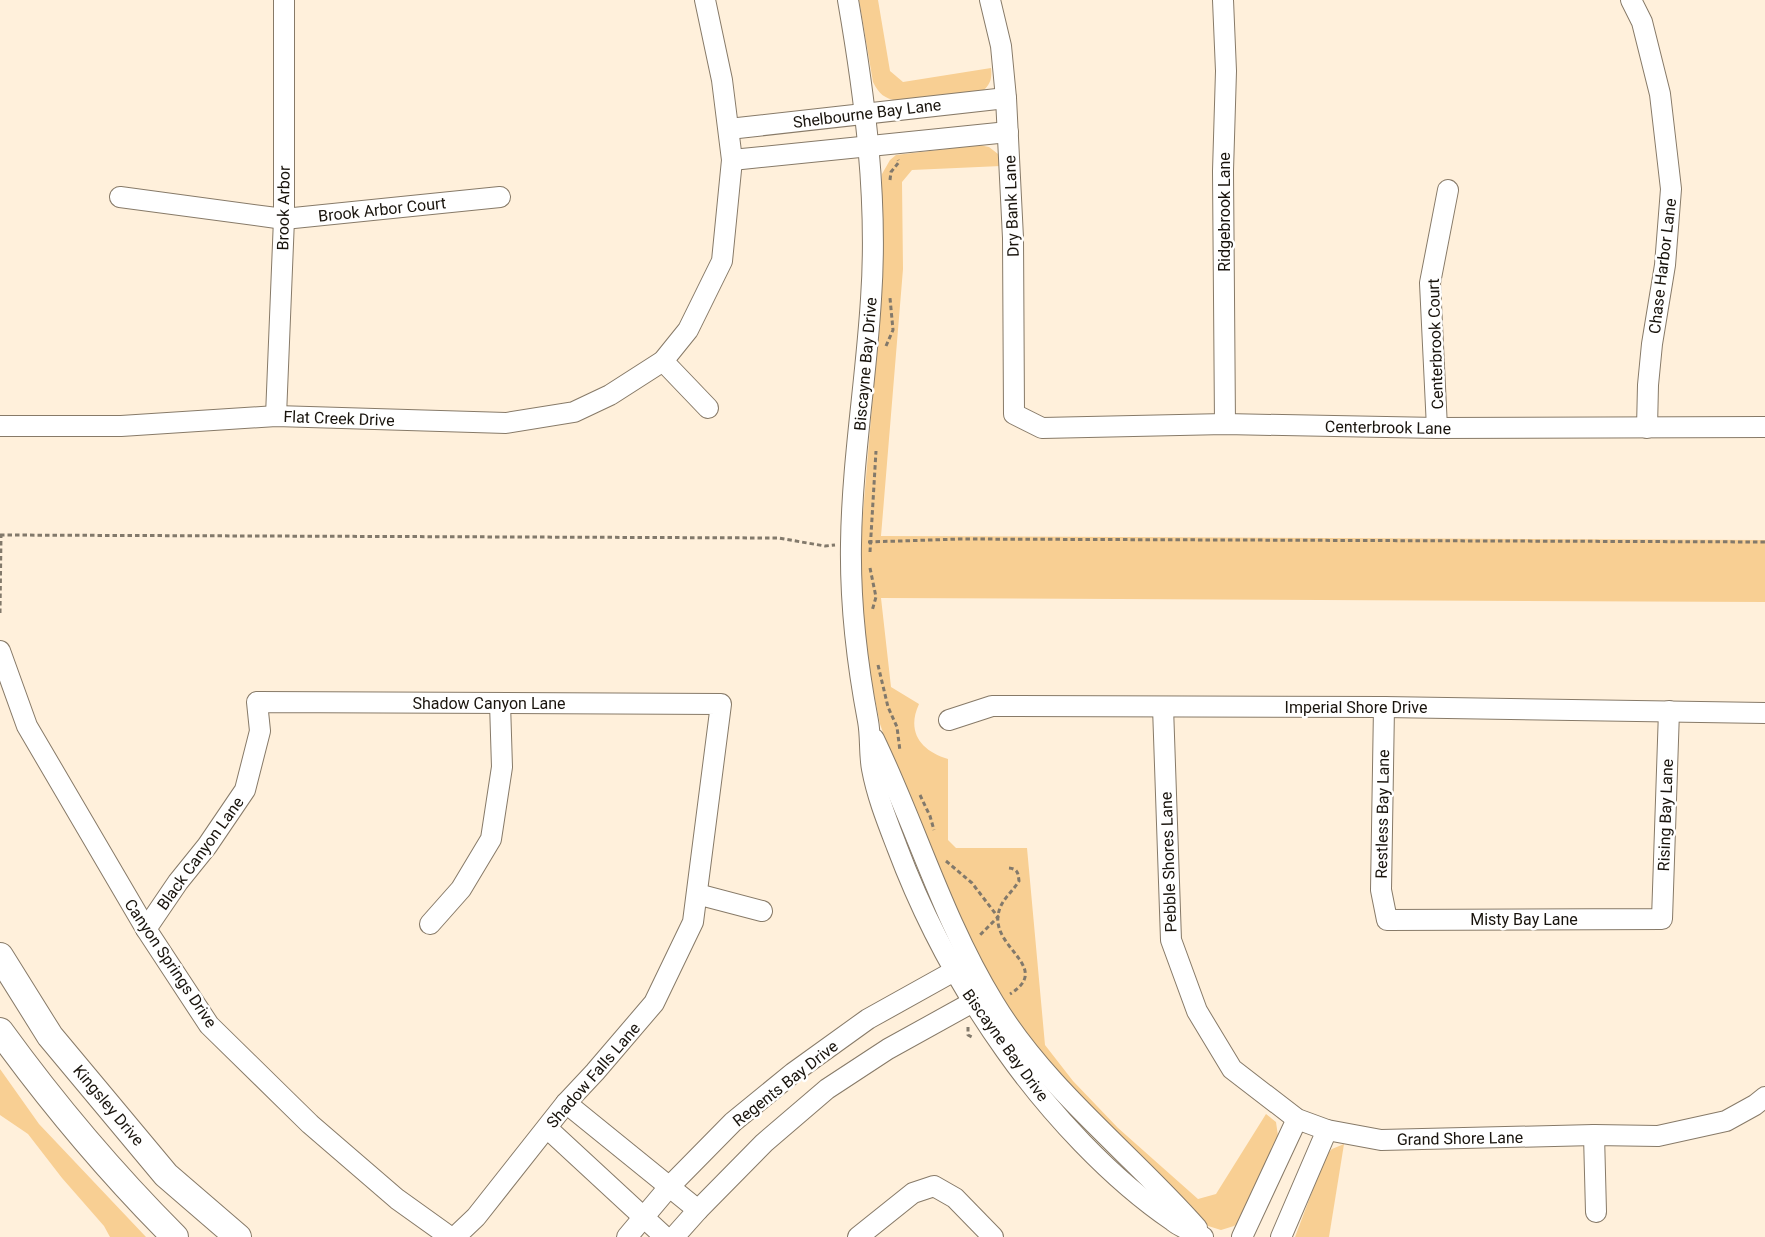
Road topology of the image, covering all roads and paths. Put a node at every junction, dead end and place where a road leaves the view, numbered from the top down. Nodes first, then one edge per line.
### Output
1 (284, 0) edge
2 (705, 0) edge
3 (848, 0) edge
4 (990, 0) edge
5 (1223, 0) edge
6 (1631, 0) edge
7 (1006, 98) junction
8 (865, 114) junction
9 (729, 129) junction
10 (1008, 132) junction
11 (878, 145) junction
12 (732, 160) junction
13 (890, 180) dead end
14 (1448, 190) dead end
15 (120, 197) dead end
16 (500, 197) dead end
17 (284, 219) junction
18 (889, 289) dead end
19 (885, 352) dead end
20 (663, 361) junction
21 (708, 408) dead end
22 (1014, 414) joint
23 (276, 416) junction
24 (1225, 424) junction
25 (0, 426) edge
26 (1765, 427) edge
27 (1437, 428) junction
28 (1647, 428) junction
29 (877, 444) dead end
30 (0, 535) edge
31 (872, 542) junction
32 (1765, 542) edge
33 (851, 544) junction
34 (0, 613) edge
35 (871, 620) dead end
36 (0, 651) edge
37 (877, 661) dead end
38 (257, 702) joint
39 (500, 703) junction
40 (721, 704) joint
41 (1162, 707) junction
42 (1384, 707) junction
43 (1669, 711) junction
44 (1765, 714) edge
45 (949, 720) dead end
46 (901, 751) dead end
47 (918, 793) dead end
48 (935, 833) dead end
49 (941, 856) dead end
50 (697, 894) junction
51 (762, 911) dead end
52 (998, 917) dead end
53 (1662, 919) joint
54 (1387, 920) joint
55 (430, 924) dead end
56 (146, 929) junction
57 (0, 956) edge
58 (962, 967) junction
59 (980, 998) junction
60 (0, 1031) edge
61 (1765, 1097) edge
62 (566, 1104) junction
63 (1297, 1119) junction
64 (547, 1128) junction
65 (1327, 1130) junction
66 (1594, 1135) junction
67 (669, 1187) junction
68 (698, 1210) junction
69 (1596, 1212) dead end
70 (643, 1217) junction
71 (175, 1237) edge
72 (238, 1237) edge
73 (450, 1237) edge
74 (455, 1237) edge
75 (627, 1237) edge
76 (665, 1237) edge
77 (674, 1237) edge
78 (858, 1237) edge
79 (993, 1237) edge
80 (1204, 1237) edge
81 (1242, 1237) edge
82 (1281, 1237) edge

1 - 17 street, Brook Arbor
2 - 9 street, Flat Creek Drive
3 - 8 street, Biscayne Bay Drive
4 - 7 street, Dry Bank Lane
5 - 24 street, Ridgebrook Lane
6 - 28 street, Chase Harbor Lane
7 - 8 street, Shelbourne Bay Lane
7 - 10 street, Dry Bank Lane
8 - 9 street, Shelbourne Bay Lane
8 - 11 street, Biscayne Bay Drive
9 - 12 street, Flat Creek Drive
10 - 11 street, Shelbourne Bay Lane
10 - 22 street, Dry Bank Lane
11 - 12 street, Shelbourne Bay Lane
11 - 13 path
11 - 33 street, Biscayne Bay Drive
12 - 20 street, Flat Creek Drive
14 - 27 street, Centerbrook Court
15 - 17 street, Brook Arbor Court
16 - 17 street, Brook Arbor Court
17 - 23 street, Brook Arbor
18 - 19 path
20 - 21 street
20 - 23 street, Flat Creek Drive
22 - 24 street, Centerbrook Lane
23 - 25 street, Flat Creek Drive
24 - 27 street, Centerbrook Lane
26 - 28 street, Centerbrook Lane
27 - 28 street, Centerbrook Lane
29 - 31 path
30 - 33 path
30 - 34 path
31 - 32 path
31 - 33 path
31 - 35 path
33 - 58 street, Biscayne Bay Drive
36 - 56 street, Canyon Springs Drive
37 - 46 path
38 - 39 street, Shadow Canyon Lane
38 - 56 street, Black Canyon Lane
39 - 40 street, Shadow Canyon Lane
39 - 55 street
40 - 50 street, Shadow Falls Lane
41 - 42 street, Imperial Shore Drive
41 - 45 street, Imperial Shore Drive
41 - 63 street, Pebble Shores Lane
42 - 43 street, Imperial Shore Drive
42 - 54 street, Restless Bay Lane
43 - 44 street, Imperial Shore Drive
43 - 53 street, Rising Bay Lane
47 - 48 path
49 - 52 path
50 - 51 street
50 - 62 street, Shadow Falls Lane
53 - 54 street, Misty Bay Lane
56 - 73 street, Canyon Springs Drive
57 - 72 main road, Kingsley Drive
58 - 59 street, Biscayne Bay Drive
58 - 67 street, Regents Bay Drive
59 - 68 street, Regents Bay Drive
59 - 80 street, Biscayne Bay Drive
60 - 71 main road
61 - 66 street, Grand Shore Lane
62 - 64 street, Shadow Falls Lane
62 - 67 street
63 - 65 street, Pebble Shores Lane
63 - 81 street
64 - 70 street
64 - 74 street, Shadow Falls Lane
65 - 66 street, Grand Shore Lane
65 - 82 street
66 - 69 street
67 - 68 street
67 - 70 street, Regents Bay Drive
68 - 77 street, Regents Bay Drive
70 - 75 street, Regents Bay Drive
70 - 76 street
78 - 79 street

